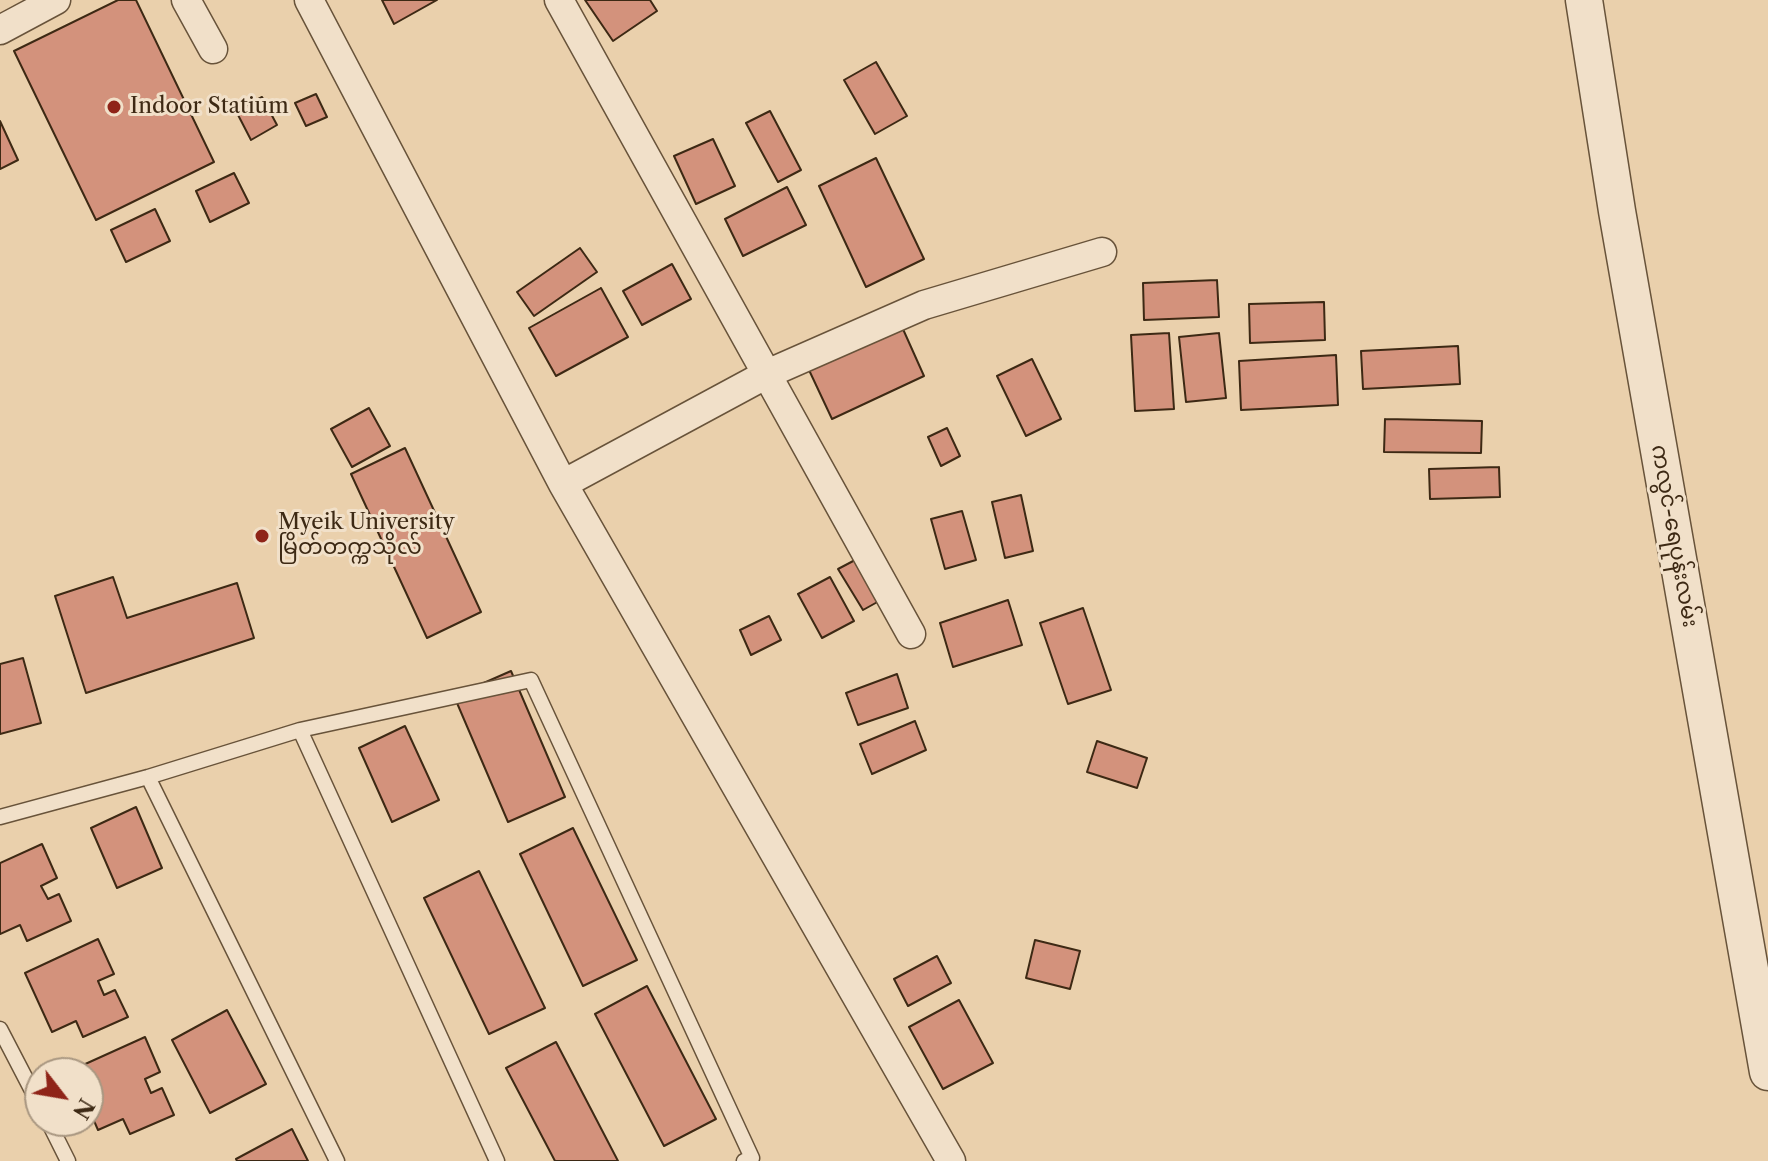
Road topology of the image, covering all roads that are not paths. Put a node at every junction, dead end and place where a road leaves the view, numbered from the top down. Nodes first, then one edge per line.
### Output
1 (56, 0) edge
2 (186, 0) edge
3 (309, 0) edge
4 (559, 0) edge
5 (1584, 0) edge
6 (0, 30) edge
7 (213, 49) dead end
8 (1102, 252) dead end
9 (767, 374) junction
10 (563, 484) junction
11 (911, 634) dead end
12 (300, 730) junction
13 (148, 777) junction
14 (0, 817) edge
15 (0, 1029) edge
16 (1768, 1072) edge
17 (24, 1075) edge
18 (56, 1137) edge
19 (68, 1161) edge
20 (337, 1161) edge
21 (497, 1161) edge
22 (744, 1161) edge
23 (951, 1161) edge

1 - 6 street
2 - 7 street
3 - 10 street
4 - 9 street
5 - 16 street, ကလွင်-ရေပုန်းလမ်း
8 - 9 street
9 - 10 street
9 - 11 street
10 - 23 street
12 - 13 lane
12 - 21 lane
12 - 22 lane
13 - 14 lane
13 - 20 lane
15 - 17 lane
18 - 19 lane

